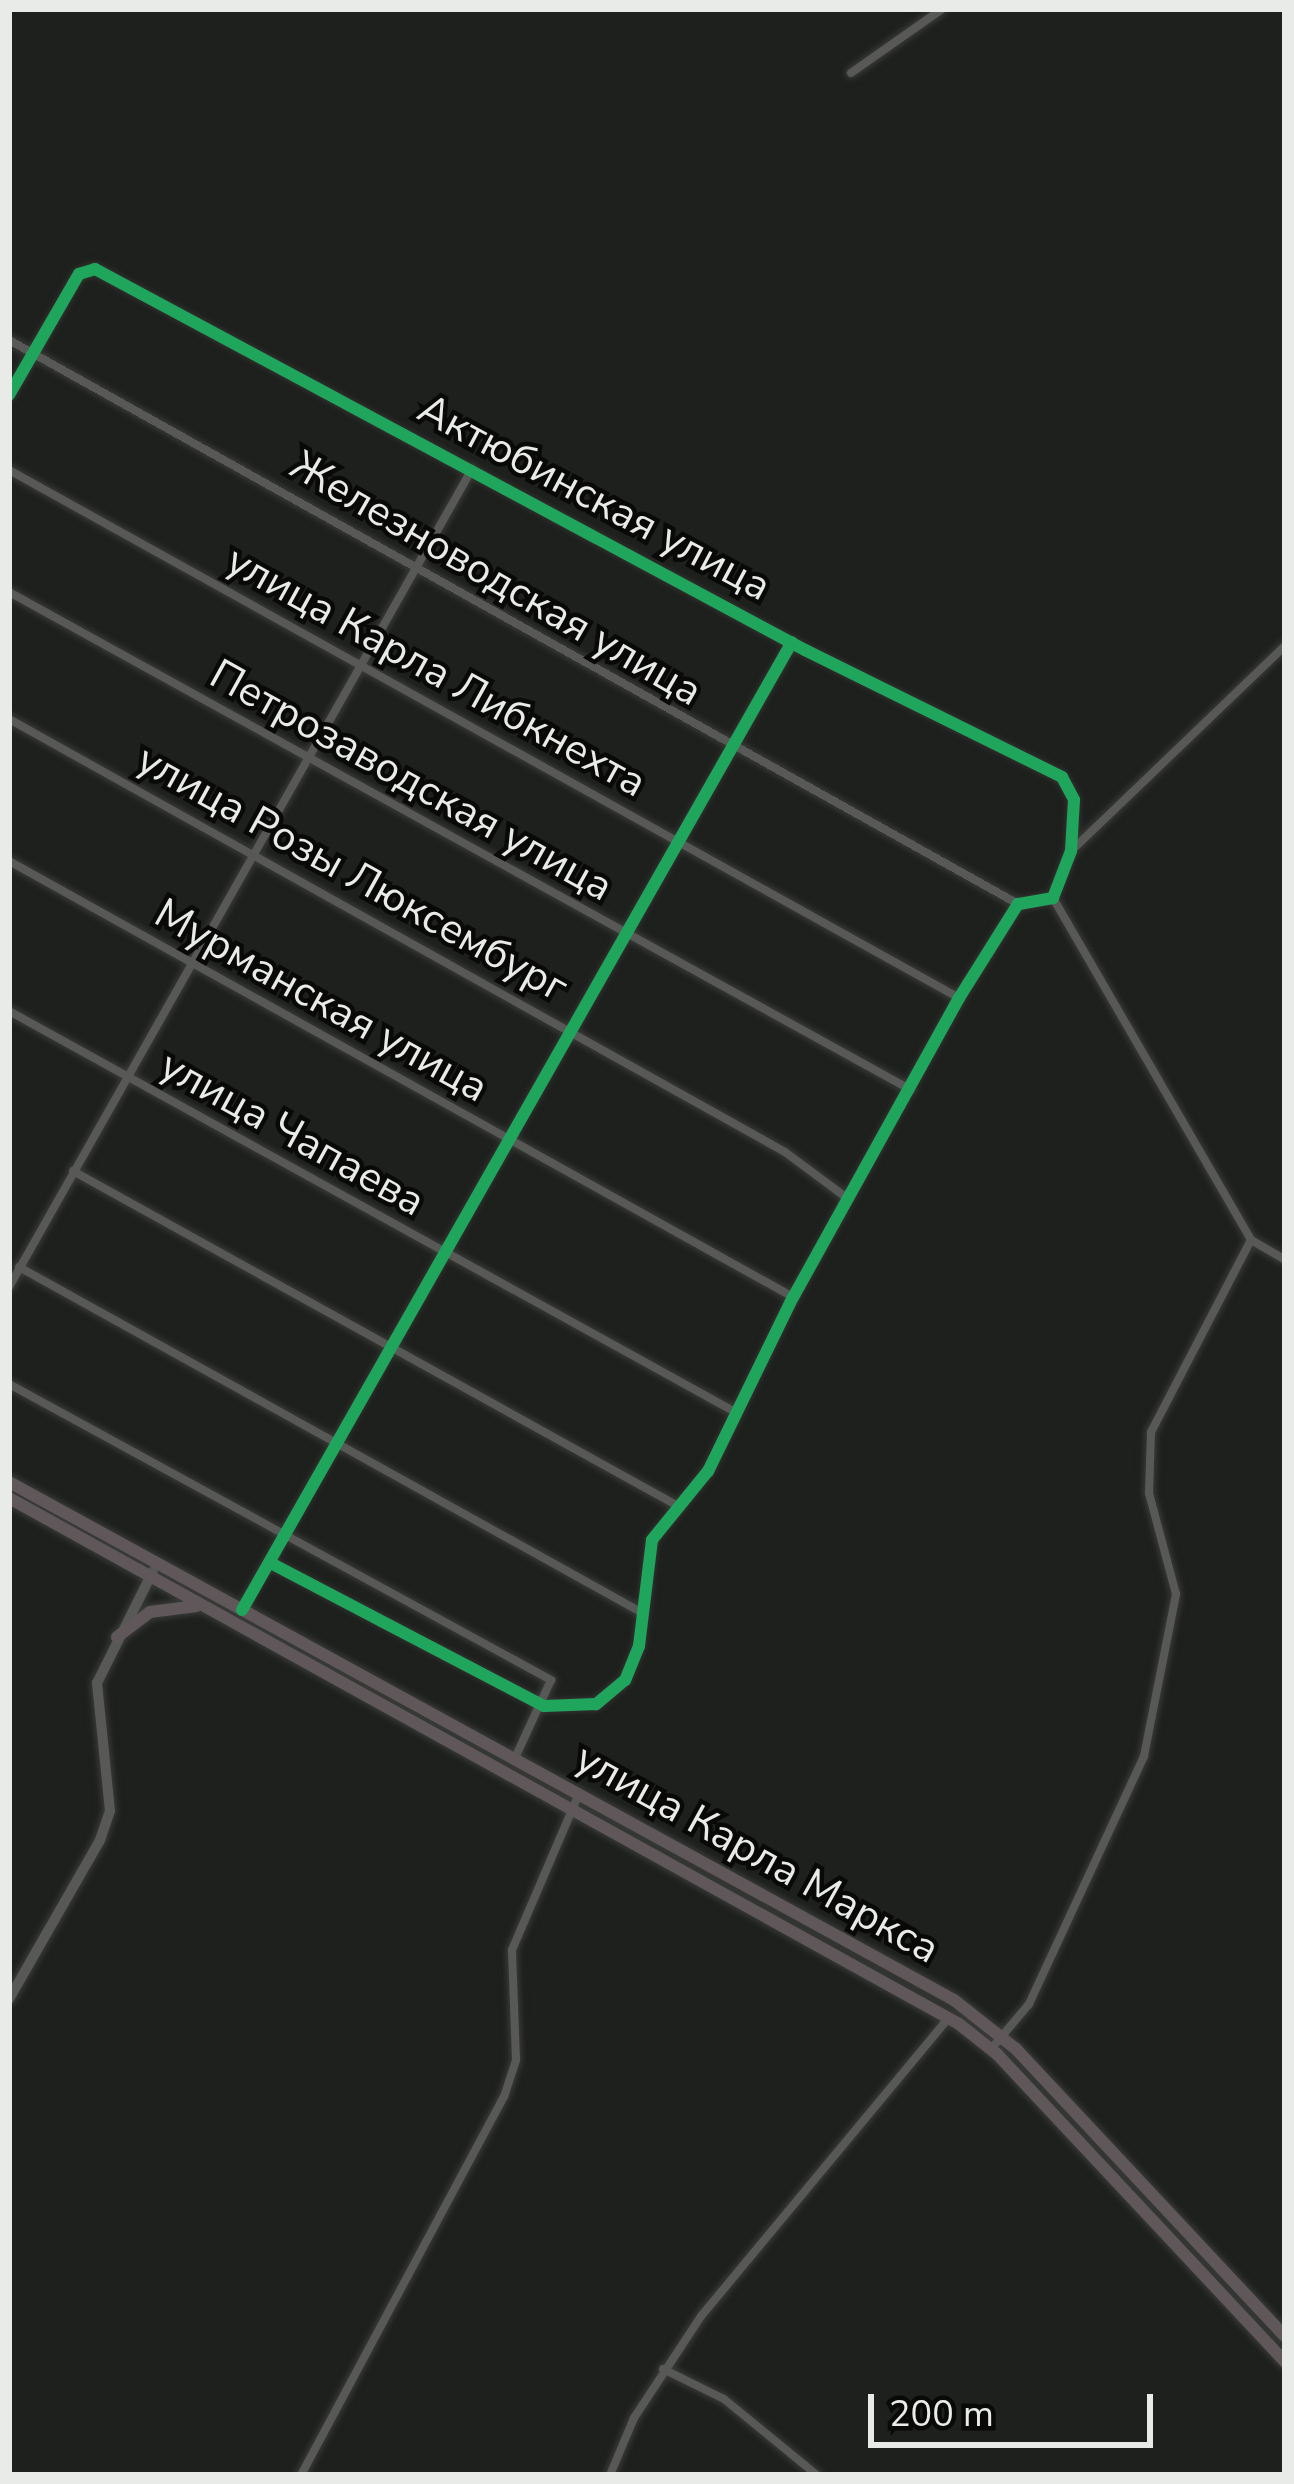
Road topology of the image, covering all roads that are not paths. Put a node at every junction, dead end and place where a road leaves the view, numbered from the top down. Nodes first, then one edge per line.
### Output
1 (942, 9) edge
2 (851, 73) dead end
3 (9, 340) edge
4 (33, 352) junction
5 (9, 395) edge
6 (472, 469) junction
7 (9, 470) edge
8 (416, 568) junction
9 (9, 592) edge
10 (792, 642) junction
11 (1285, 646) edge
12 (360, 666) junction
13 (9, 719) edge
14 (734, 748) junction
15 (308, 759) junction
16 (681, 842) junction
17 (1071, 851) junction
18 (251, 852) junction
19 (9, 861) edge
20 (1053, 898) junction
21 (1018, 904) junction
22 (627, 936) junction
23 (191, 964) junction
24 (959, 998) junction
25 (9, 1011) edge
26 (574, 1032) junction
27 (127, 1077) junction
28 (911, 1090) junction
29 (511, 1141) junction
30 (74, 1171) junction
31 (847, 1198) junction
32 (1251, 1240) junction
33 (446, 1256) junction
34 (1285, 1260) edge
35 (19, 1267) junction
36 (9, 1287) edge
37 (794, 1297) junction
38 (393, 1349) junction
39 (9, 1384) edge
40 (735, 1412) junction
41 (338, 1444) junction
42 (9, 1482) edge
43 (9, 1498) edge
44 (676, 1505) junction
45 (284, 1540) junction
46 (158, 1563) junction
47 (271, 1563) junction
48 (150, 1577) junction
49 (203, 1606) junction
50 (242, 1610) junction
51 (641, 1612) junction
52 (117, 1637) junction
53 (544, 1706) junction
54 (515, 1758) junction
55 (579, 1793) junction
56 (572, 1807) junction
57 (9, 1999) edge
58 (949, 2018) junction
59 (1001, 2036) junction
60 (991, 2049) junction
61 (1285, 2332) edge
62 (1285, 2362) edge
63 (663, 2368) junction
64 (612, 2474) edge
65 (301, 2475) edge
66 (817, 2475) edge

1 - 2 street
3 - 4 street, Железноводская улица
4 - 5 street
4 - 6 street, Актюбинская улица
4 - 8 street, Железноводская улица
6 - 8 street
6 - 10 street, Актюбинская улица
7 - 12 street, улица Карла Либкнехта
8 - 12 street
8 - 14 street, Железноводская улица
9 - 15 street, Петрозаводская улица
10 - 14 street
10 - 17 street, Актюбинская улица
11 - 17 street
12 - 15 street
12 - 16 street, улица Карла Либкнехта
13 - 18 street, улица Розы Люксембург
14 - 16 street
14 - 21 street, Железноводская улица
15 - 18 street
15 - 22 street, Петрозаводская улица
16 - 22 street
16 - 24 street, улица Карла Либкнехта
17 - 20 street
18 - 23 street
18 - 26 street, улица Розы Люксембург
19 - 23 street, Мурманская улица
20 - 21 street
20 - 32 street
21 - 24 street
22 - 26 street
22 - 28 street, Петрозаводская улица
23 - 27 street
23 - 29 street, Мурманская улица
24 - 28 street
25 - 27 street, улица Чапаева
26 - 29 street
26 - 31 street, улица Розы Люксембург
27 - 30 street
27 - 33 street, улица Чапаева
28 - 31 street
29 - 33 street
29 - 37 street, Мурманская улица
30 - 35 street
30 - 38 street
31 - 37 street
32 - 34 street
32 - 59 street
33 - 38 street
33 - 40 street, улица Чапаева
35 - 36 street
35 - 41 street
37 - 40 street
38 - 41 street
38 - 44 street
39 - 45 street
40 - 44 street
41 - 45 street
41 - 51 street
42 - 46 main road, улица Карла Маркса
43 - 48 main road, улица Карла Маркса
44 - 51 street
45 - 47 street
45 - 53 street
46 - 48 street
46 - 50 main road, улица Карла Маркса
47 - 50 street
47 - 53 street
48 - 49 main road, улица Карла Маркса
48 - 52 street
49 - 52 main road
49 - 56 main road, улица Карла Маркса
50 - 54 main road, улица Карла Маркса
51 - 53 street
52 - 57 street
53 - 54 street
54 - 55 main road, улица Карла Маркса
55 - 56 street
55 - 59 main road, улица Карла Маркса
56 - 58 main road, улица Карла Маркса
56 - 65 street
58 - 60 main road, улица Карла Маркса
58 - 63 street
59 - 60 street
59 - 61 main road, улица Карла Маркса
60 - 62 main road, улица Карла Маркса
63 - 64 street
63 - 66 street

